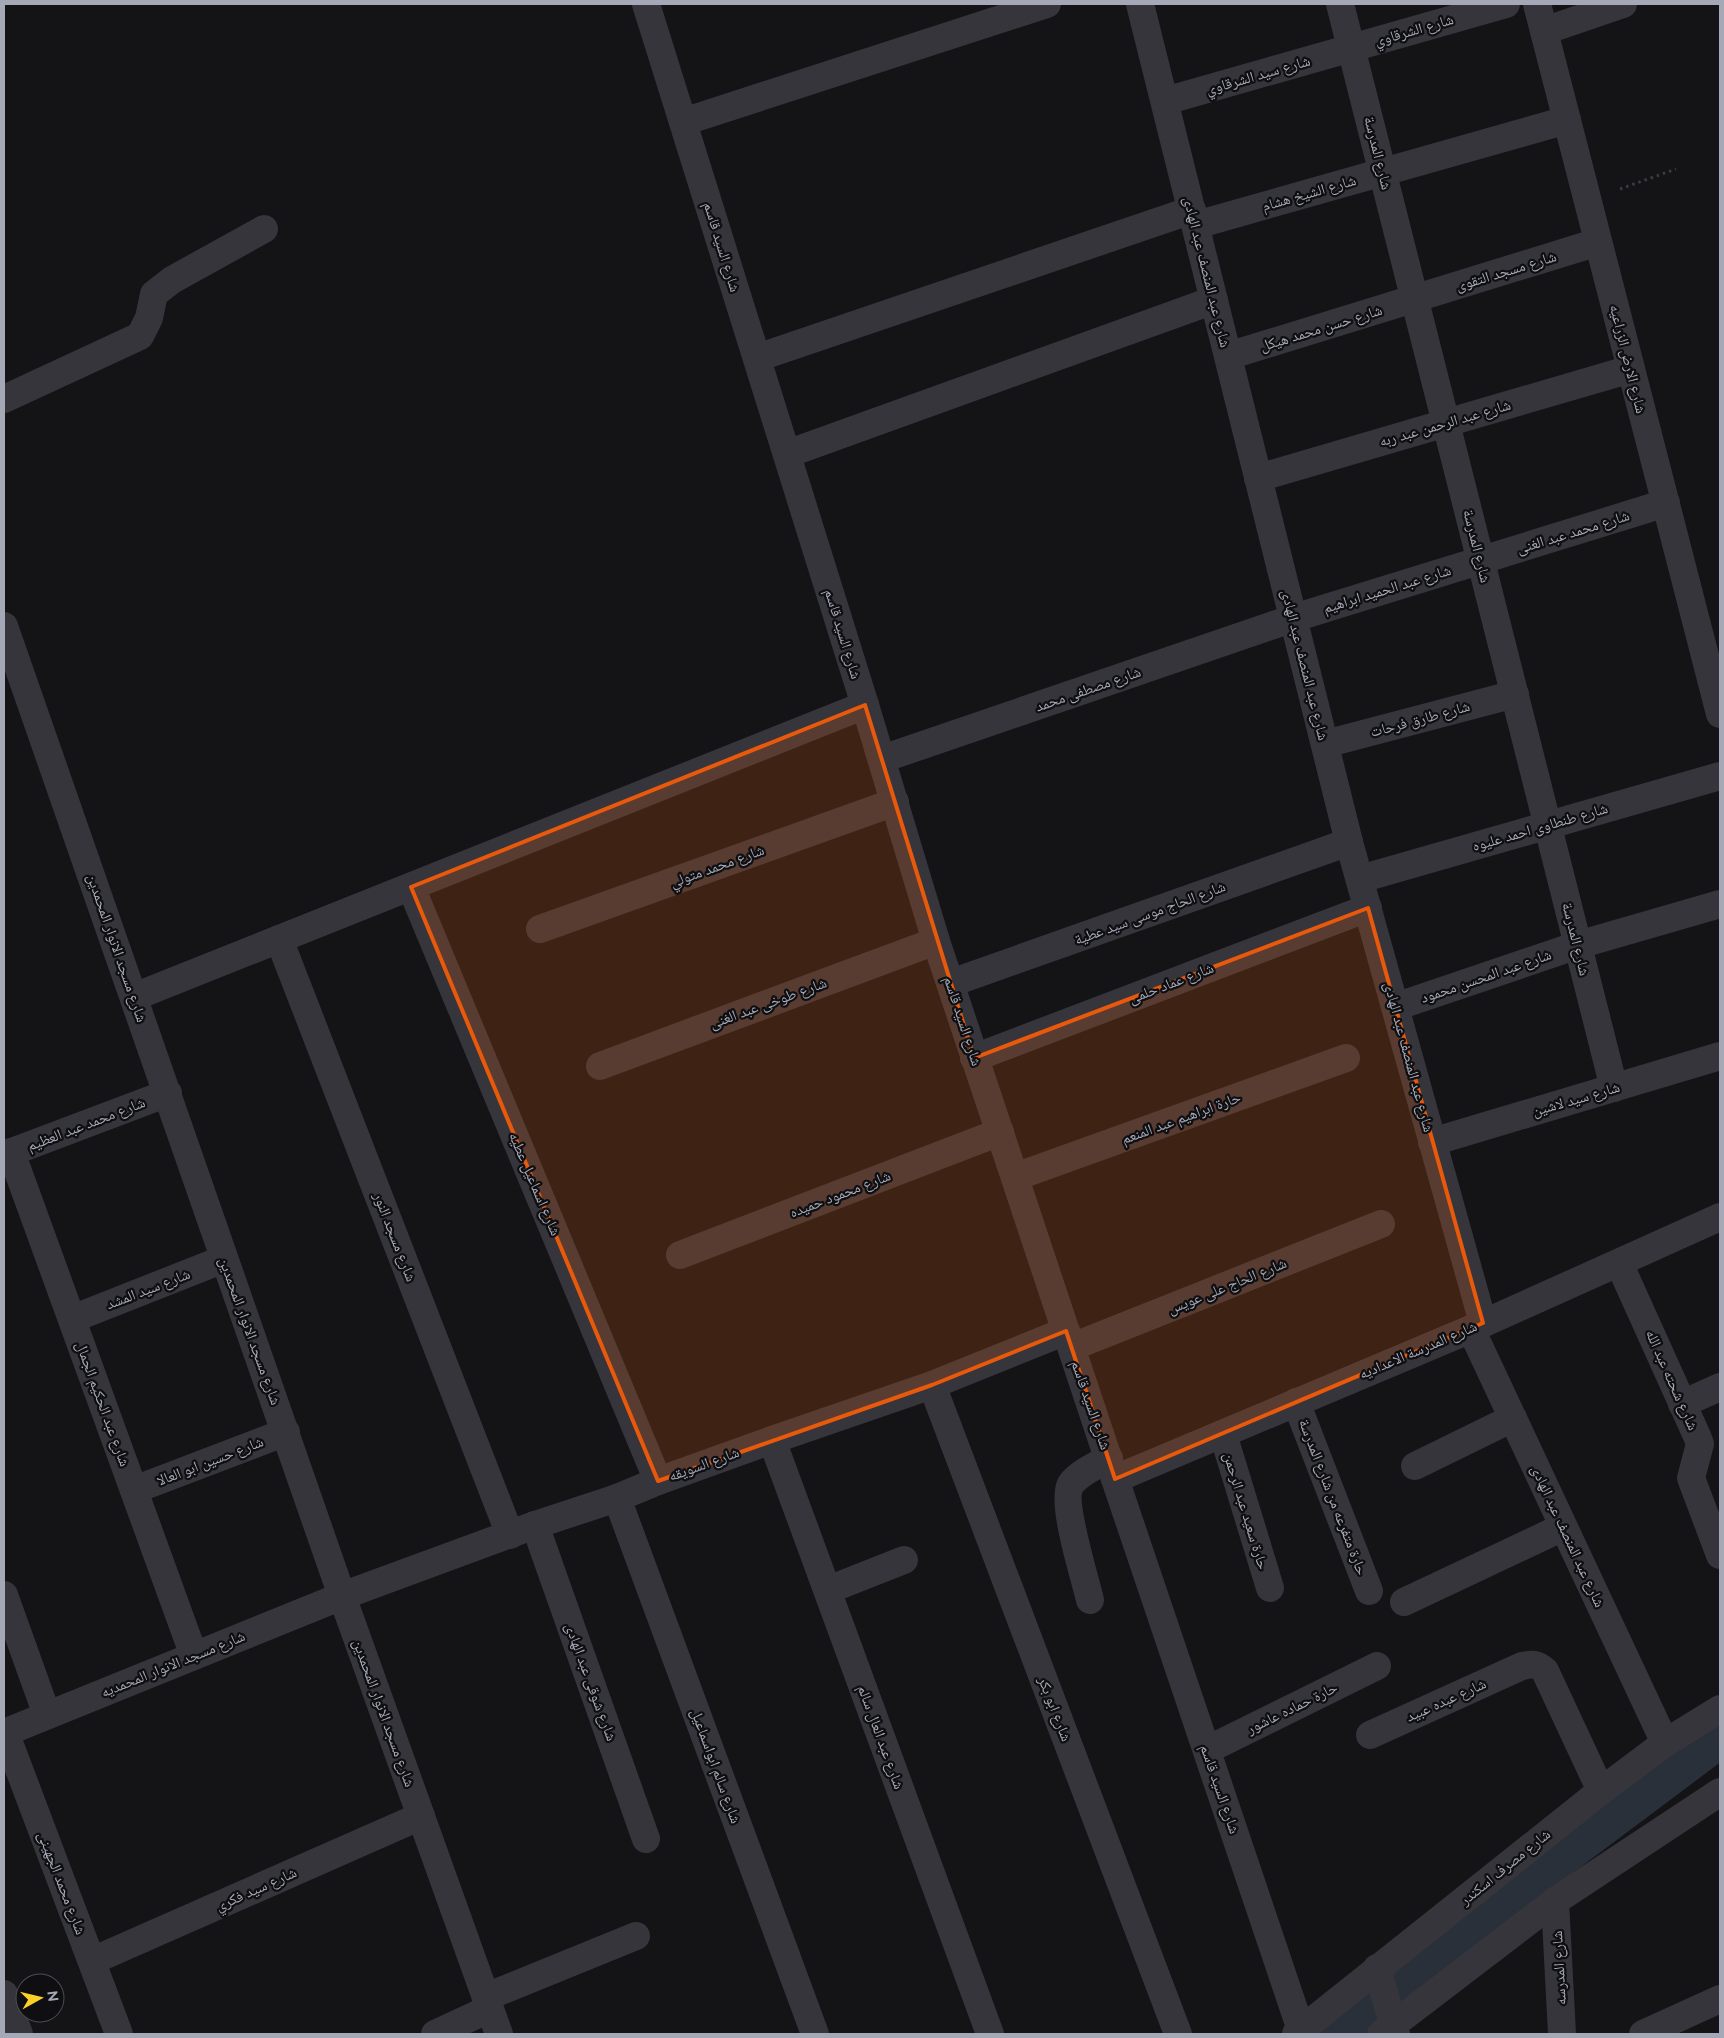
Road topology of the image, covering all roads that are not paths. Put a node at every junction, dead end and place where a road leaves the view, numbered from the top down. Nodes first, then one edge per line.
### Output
1 (646, 4) edge
2 (1048, 4) edge
3 (1140, 4) edge
4 (1340, 4) edge
5 (1506, 4) edge
6 (1537, 4) edge
7 (1623, 4) edge
8 (1544, 31) junction
9 (1351, 48) junction
10 (1165, 101) junction
11 (1567, 120) junction
12 (683, 122) junction
13 (1382, 172) junction
14 (1194, 218) junction
15 (264, 229) dead end
16 (1598, 242) junction
17 (1414, 299) junction
18 (1214, 300) junction
19 (1228, 356) junction
20 (757, 358) junction
21 (1631, 369) junction
22 (4, 399) edge
23 (1446, 423) junction
24 (787, 454) junction
25 (1258, 478) junction
26 (1666, 503) junction
27 (1481, 560) junction
28 (1294, 618) junction
29 (4, 626) edge
30 (1515, 694) junction
31 (865, 705) junction
32 (1720, 714) edge
33 (1325, 744) junction
34 (882, 759) junction
35 (1720, 776) edge
36 (895, 802) junction
37 (1547, 825) junction
38 (1349, 842) junction
39 (1360, 879) junction
40 (411, 887) junction
41 (1720, 904) edge
42 (1368, 908) junction
43 (540, 929) dead end
44 (279, 939) junction
45 (936, 941) junction
46 (1578, 945) junction
47 (952, 983) junction
48 (134, 997) junction
49 (1395, 1007) junction
50 (1720, 1056) edge
51 (974, 1058) junction
52 (1346, 1058) dead end
53 (600, 1066) dead end
54 (1614, 1088) junction
55 (168, 1094) junction
56 (1000, 1132) junction
57 (1432, 1142) junction
58 (8, 1154) edge
59 (1015, 1176) junction
60 (1720, 1217) edge
61 (1381, 1224) dead end
62 (680, 1256) dead end
63 (224, 1259) junction
64 (1619, 1263) junction
65 (72, 1319) junction
66 (1477, 1326) junction
67 (1069, 1339) junction
68 (932, 1385) junction
69 (1720, 1387) edge
70 (1296, 1402) junction
71 (1682, 1404) junction
72 (1512, 1418) junction
73 (286, 1432) junction
74 (1222, 1434) junction
75 (772, 1440) junction
76 (1415, 1466) dead end
77 (1112, 1469) junction
78 (658, 1481) junction
79 (134, 1490) junction
80 (617, 1498) junction
81 (1563, 1527) junction
82 (522, 1530) junction
83 (1720, 1556) edge
84 (904, 1560) dead end
85 (1270, 1588) dead end
86 (828, 1590) junction
87 (1369, 1591) dead end
88 (4, 1595) edge
89 (342, 1596) junction
90 (1090, 1600) dead end
91 (1404, 1602) dead end
92 (194, 1656) junction
93 (1377, 1666) dead end
94 (1720, 1709) edge
95 (47, 1715) junction
96 (4, 1732) edge
97 (1370, 1735) dead end
98 (1665, 1743) junction
99 (1207, 1750) junction
100 (1601, 1790) junction
101 (1720, 1792) edge
102 (421, 1816) junction
103 (646, 1839) dead end
104 (1555, 1902) junction
105 (636, 1936) dead end
106 (92, 1961) junction
107 (1377, 1968) junction
108 (4, 1994) edge
109 (1720, 1999) edge
110 (487, 2003) junction
111 (1390, 2031) edge
112 (1299, 2032) edge
113 (18, 2034) edge
114 (119, 2034) edge
115 (435, 2034) edge
116 (499, 2034) edge
117 (815, 2034) edge
118 (990, 2034) edge
119 (1178, 2034) edge
120 (1562, 2034) edge
121 (1642, 2034) edge

1 - 12 street, شارع السيد قاسم
2 - 12 street
3 - 10 street, شارع عبد المنصف عبد الهادى
4 - 9 street, شارع المدرسة
5 - 9 street, شارع الشرقاوي
6 - 8 street, شارع الارض الزراعيه
7 - 8 street
8 - 11 street, شارع الارض الزراعيه
9 - 10 street, شارع سيد الشرقاوي
9 - 13 street, شارع المدرسة
10 - 14 street, شارع عبد المنصف عبد الهادى
11 - 13 street, شارع الشيخ هشام
11 - 16 street, شارع الارض الزراعيه
12 - 20 street, شارع السيد قاسم
13 - 14 street, شارع الشيخ هشام
13 - 17 street, شارع المدرسة
14 - 18 street, شارع عبد المنصف عبد الهادى
14 - 20 street, شارع الشيخ هشام
15 - 22 street
16 - 17 street, شارع مسجد التقوى
16 - 21 street, شارع الارض الزراعيه
17 - 19 street, شارع حسن محمد هيكل
17 - 23 street, شارع المدرسة
18 - 19 street, شارع عبد المنصف عبد الهادى
18 - 24 street
19 - 25 street, شارع عبد المنصف عبد الهادى
20 - 24 street, شارع السيد قاسم
21 - 23 street, شارع عبد الرحمن عبد ربه
21 - 26 street, شارع الارض الزراعيه
23 - 25 street, شارع عبد الرحمن عبد ربه
23 - 27 street, شارع المدرسة
24 - 31 street, شارع السيد قاسم
25 - 28 street, شارع عبد المنصف عبد الهادى
26 - 27 street, شارع محمد عبد الغنى
26 - 32 street, شارع الارض الزراعيه
27 - 28 street, شارع عبد الحميد ابراهيم
27 - 30 street, شارع المدرسة
28 - 33 street, شارع عبد المنصف عبد الهادى
28 - 34 street, شارع مصطفى محمد
29 - 48 street, شارع مسجد الانوار المحمدين
30 - 33 street, شارع طارق فرحات
30 - 37 street, شارع المدرسة
31 - 34 street, شارع السيد قاسم
31 - 40 street
33 - 38 street, شارع عبد المنصف عبد الهادى
34 - 36 street, شارع السيد قاسم
35 - 37 street, شارع طنطاوى احمد عليوه
36 - 43 street, شارع محمد متولي
36 - 45 street, شارع السيد قاسم
37 - 39 street, شارع طنطاوى احمد عليوه
37 - 46 street, شارع المدرسة
38 - 39 street, شارع عبد المنصف عبد الهادى
38 - 47 street, شارع الحاج موسى سيد عطية
39 - 42 street, شارع عبد المنصف عبد الهادى
40 - 44 street
40 - 78 street, شارع اسماعيل عطيه
41 - 46 street, شارع عبد المحسن محمود
42 - 49 street, شارع عبد المنصف عبد الهادى
42 - 51 street, شارع عماد حلمى
44 - 48 street
44 - 82 street, شارع مسجد النور
45 - 47 street, شارع السيد قاسم
45 - 53 street, شارع طوخى عبد الغنى
46 - 49 street, شارع عبد المحسن محمود
46 - 54 street, شارع المدرسة
47 - 51 street, شارع السيد قاسم
48 - 55 street, شارع مسجد الانوار المحمدين
49 - 57 street, شارع عبد المنصف عبد الهادى
50 - 54 street, شارع سيد لاشين
51 - 56 street, شارع السيد قاسم
52 - 59 street, حارة ابراهيم عبد المنعم
54 - 57 street, شارع سيد لاشين
55 - 58 street, شارع محمد عبد العظيم
55 - 63 street, شارع مسجد الانوار المحمدين
56 - 59 street, شارع السيد قاسم
56 - 62 street, شارع محمود حميده
57 - 66 street, شارع عبد المنصف عبد الهادى
58 - 65 street, شارع عبد الحكيم الجمال
59 - 67 street, شارع السيد قاسم
60 - 64 street, شارع المدرسة الاعداديه
61 - 67 street, شارع الحاج على عويس
63 - 65 street, شارع سيد المشد
63 - 73 street, شارع مسجد الانوار المحمدين
64 - 66 street, شارع المدرسة الاعداديه
64 - 71 street, شارع شحته عبد الله
65 - 79 street, شارع عبد الحكيم الجمال
66 - 70 street, شارع المدرسة الاعداديه
66 - 72 street, شارع عبد المنصف عبد الهادى
67 - 68 street, شارع السويقه
67 - 77 street, شارع السيد قاسم
68 - 75 street, شارع السويقه
68 - 119 street, شارع ابو بكر
69 - 71 street
70 - 74 street, شارع المدرسة الاعداديه
70 - 87 street, حارة متفرعه من شارع المدرسة
71 - 83 street, شارع شحته عبد الله
72 - 76 street
72 - 81 street, شارع عبد المنصف عبد الهادى
73 - 79 street, شارع حسين ابو العالا
73 - 89 street, شارع مسجد الانوار المحمدين
74 - 77 street, شارع المدرسة الاعداديه
74 - 85 street, حارة سعيد عبد الرحمن
75 - 78 street, شارع السويقه
75 - 86 street, شارع عبد العال سالم
77 - 90 street, شارع المدرسة الاعداديه
77 - 99 street, شارع السيد قاسم
78 - 80 street, شارع السويقه
79 - 92 street, شارع عبد الحكيم الجمال
80 - 82 street, شارع السويقه
80 - 117 street, شارع سالم ابواسماعيل
81 - 91 street
81 - 98 street, شارع عبد المنصف عبد الهادى
82 - 89 street, شارع السويقه
82 - 103 street, شارع شوقى عبد الهادى
84 - 86 street
86 - 118 street, شارع عبد العال سالم
88 - 95 street
89 - 92 street, شارع مسجد الانوار المحمديه
89 - 102 street, شارع مسجد الانوار المحمدين
92 - 95 street, شارع مسجد الانوار المحمديه
93 - 99 street, حارة حماده عاشور
94 - 98 street, شارع مصرف اسكندر
95 - 96 street, شارع مسجد الانوار المحمديه
96 - 106 street, شارع محمد الجهينى
97 - 100 street, شارع عبده عبيد
98 - 100 street, شارع مصرف اسكندر
99 - 112 street, شارع السيد قاسم
100 - 107 street, شارع مصرف اسكندر
101 - 104 street
102 - 106 street, شارع سيد فكري
102 - 110 street, شارع مسجد الانوار المحمدين
104 - 111 street
104 - 120 street, شارع المدرسه
105 - 110 street
106 - 114 street, شارع محمد الجهينى
107 - 111 street
107 - 112 street, شارع مصرف اسكندر
108 - 113 street
109 - 121 street
110 - 115 street
110 - 116 street, شارع مسجد الانوار المحمدين

